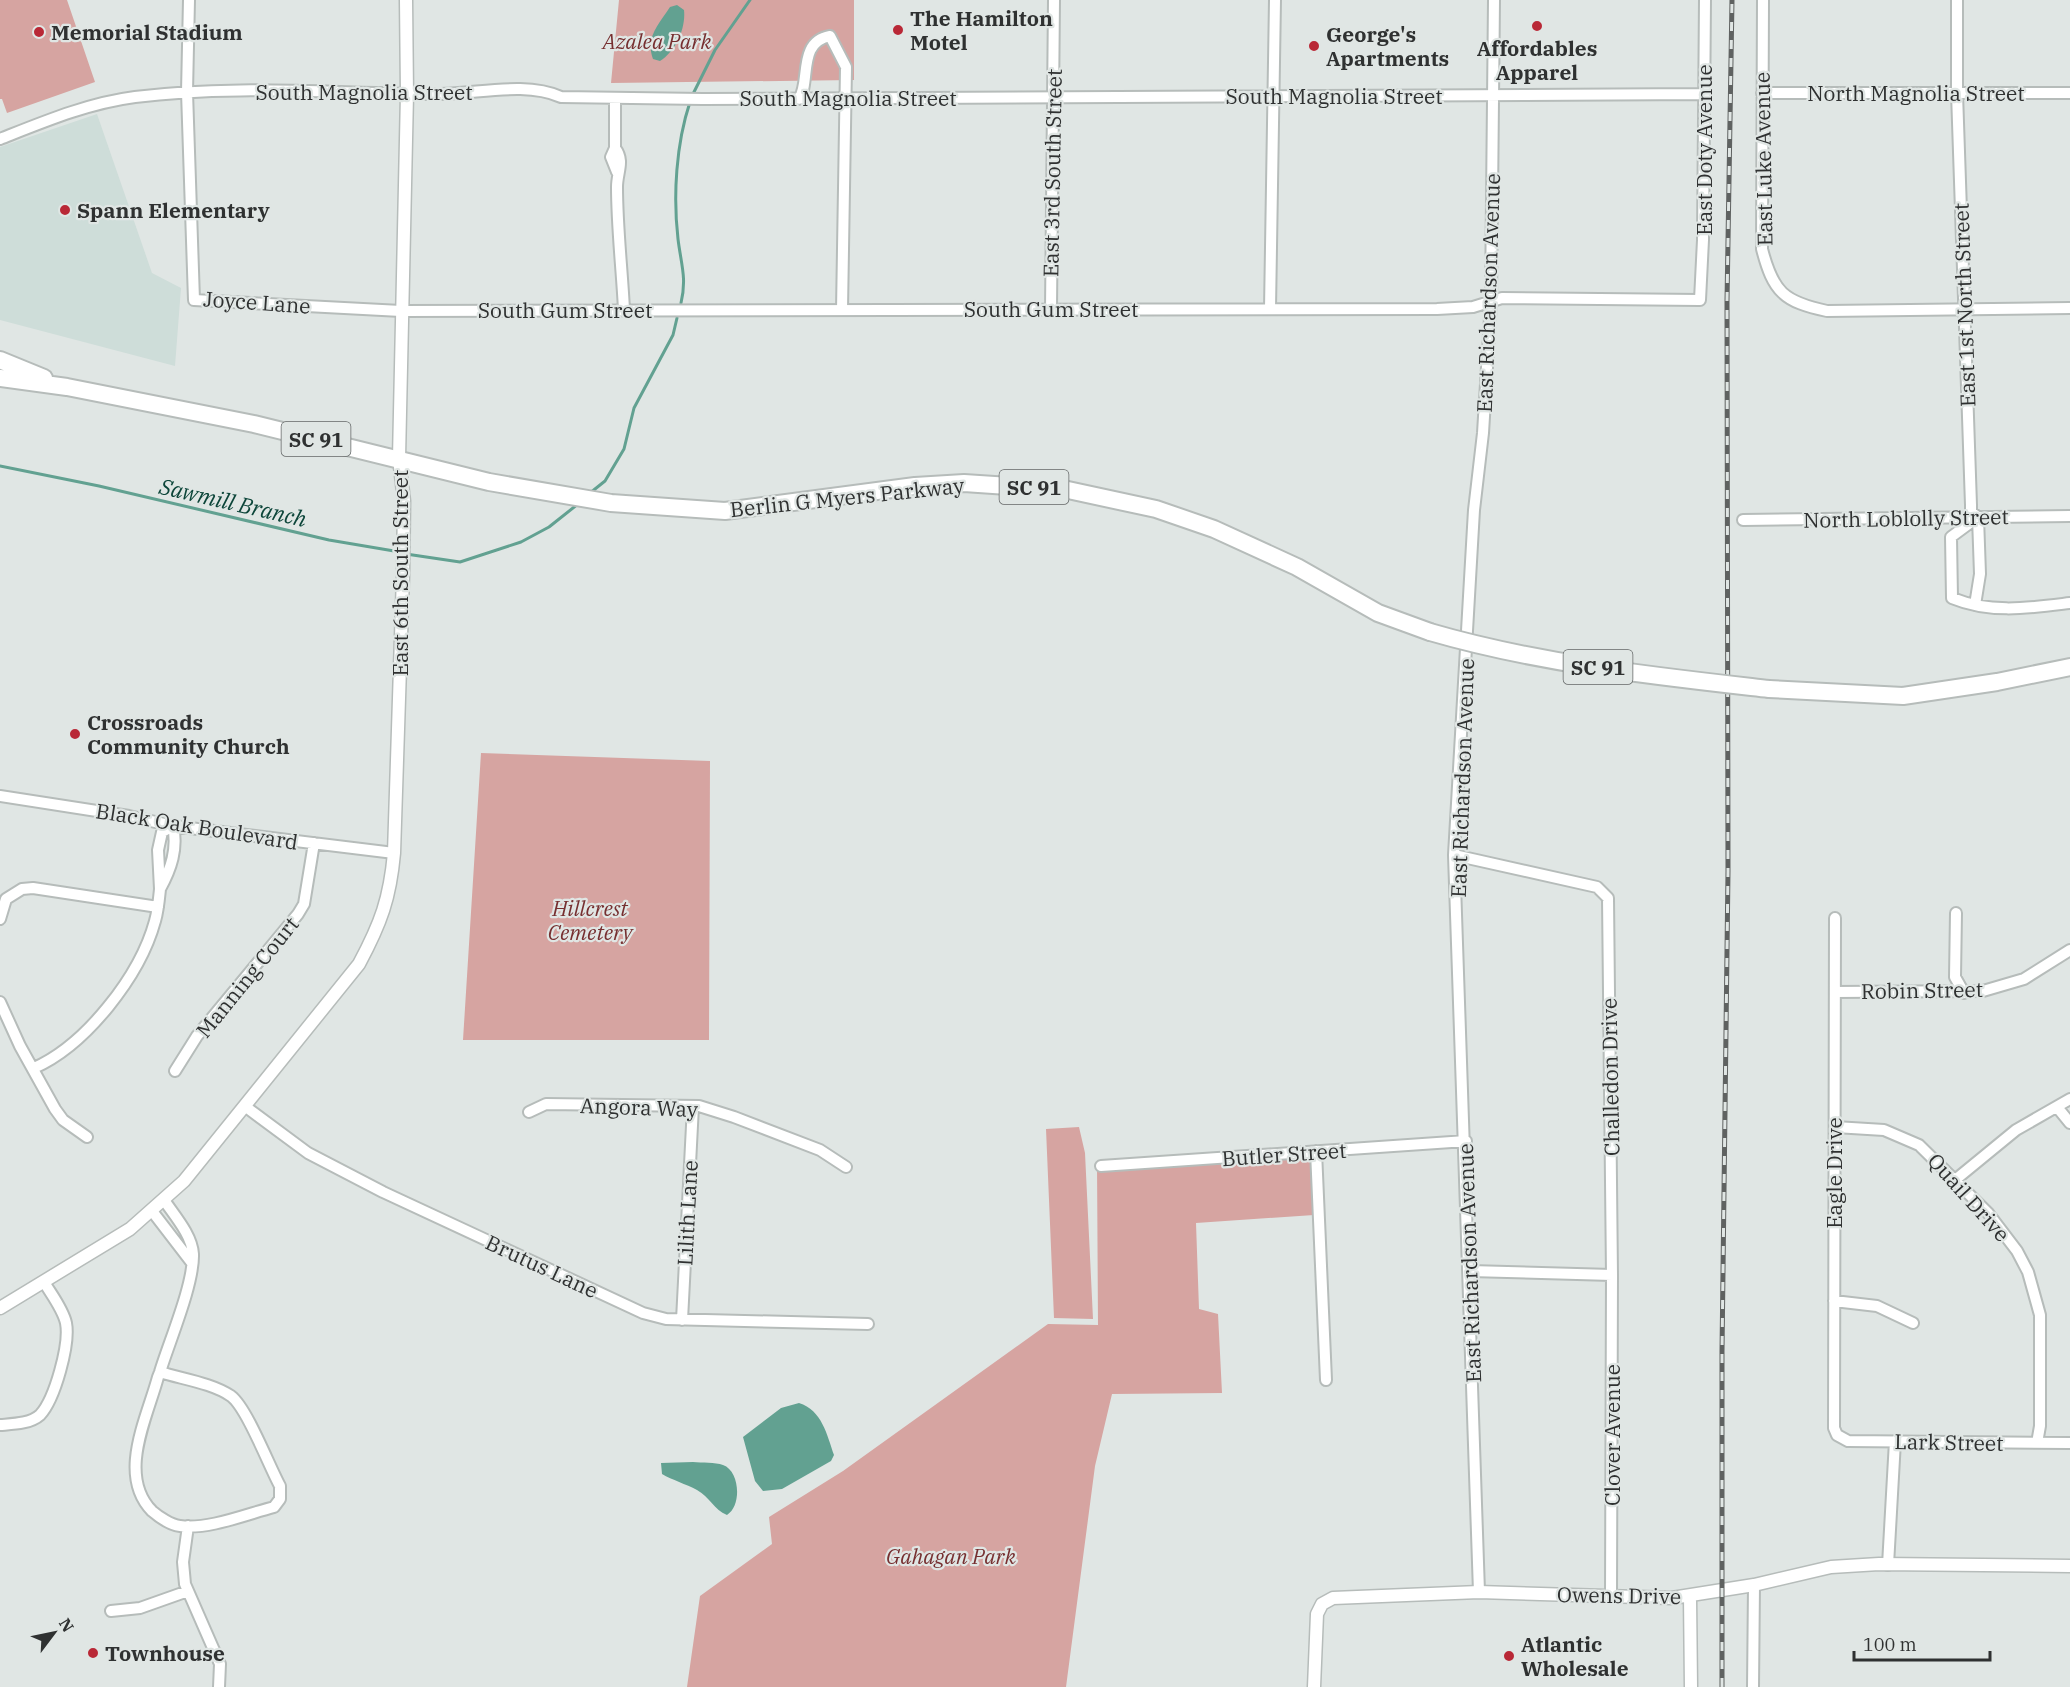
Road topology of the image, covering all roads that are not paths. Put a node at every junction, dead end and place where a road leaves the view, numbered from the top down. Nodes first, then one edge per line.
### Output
1 (189, 0) edge
2 (406, 0) edge
3 (1054, 0) edge
4 (1275, 0) edge
5 (1494, 0) edge
6 (1705, 0) edge
7 (1763, 0) edge
8 (1957, 0) edge
9 (188, 92) junction
10 (1762, 93) junction
11 (1957, 93) junction
12 (2070, 93) edge
13 (407, 94) junction
14 (1704, 94) junction
15 (1494, 95) junction
16 (1273, 96) junction
17 (1053, 97) junction
18 (615, 98) junction
19 (799, 99) junction
20 (844, 99) junction
21 (0, 139) edge
22 (1700, 300) joint
23 (1491, 301) junction
24 (2070, 308) edge
25 (1051, 309) junction
26 (1270, 309) junction
27 (624, 310) junction
28 (842, 310) junction
29 (1964, 310) junction
30 (401, 311) junction
31 (0, 360) edge
32 (0, 378) edge
33 (67, 387) junction
34 (399, 458) junction
35 (2070, 516) edge
36 (1978, 517) junction
37 (1743, 520) dead end
38 (2070, 603) edge
39 (1975, 605) junction
40 (2070, 668) edge
41 (0, 796) edge
42 (173, 826) junction
43 (314, 843) junction
44 (394, 853) junction
45 (1454, 855) junction
46 (160, 889) junction
47 (158, 907) junction
48 (1956, 913) dead end
49 (1835, 918) dead end
50 (0, 919) edge
51 (2070, 950) edge
52 (1835, 992) junction
53 (1964, 993) junction
54 (0, 1002) edge
55 (34, 1068) junction
56 (175, 1071) dead end
57 (2070, 1099) edge
58 (248, 1104) junction
59 (693, 1106) junction
60 (2056, 1107) junction
61 (529, 1112) dead end
62 (2070, 1123) edge
63 (1834, 1127) junction
64 (87, 1137) dead end
65 (1466, 1141) junction
66 (1316, 1151) junction
67 (1101, 1166) dead end
68 (846, 1167) dead end
69 (1955, 1180) junction
70 (164, 1200) junction
71 (152, 1211) junction
72 (192, 1263) junction
73 (1470, 1271) junction
74 (1612, 1275) junction
75 (44, 1282) junction
76 (1834, 1301) junction
77 (0, 1308) edge
78 (682, 1320) junction
79 (1913, 1323) dead end
80 (868, 1324) dead end
81 (160, 1372) junction
82 (1326, 1380) dead end
83 (0, 1425) edge
84 (1834, 1428) joint
85 (1895, 1441) junction
86 (2037, 1443) junction
87 (2070, 1443) edge
88 (188, 1526) junction
89 (1888, 1565) junction
90 (2070, 1566) edge
91 (1754, 1584) junction
92 (188, 1591) junction
93 (1479, 1592) junction
94 (1611, 1595) junction
95 (1689, 1597) junction
96 (1672, 1598) junction
97 (111, 1611) dead end
98 (1690, 1629) junction
99 (219, 1687) edge
100 (1314, 1687) edge
101 (1691, 1687) edge
102 (1753, 1687) edge

1 - 9 street, Joyce Lane
2 - 13 street, East 6th South Street
3 - 17 street, East 3rd South Street
4 - 16 street
5 - 15 street, East Richardson Avenue
6 - 14 street, East Doty Avenue
7 - 10 street, East Luke Avenue
8 - 11 street, East 1st North Street
9 - 13 street, South Magnolia Street
9 - 21 street, South Magnolia Street
9 - 30 street, Joyce Lane
10 - 11 street, North Magnolia Street
10 - 29 street, East Luke Avenue
11 - 12 street, North Magnolia Street
11 - 29 street, East 1st North Street
13 - 18 street, South Magnolia Street
13 - 30 street, East 6th South Street
14 - 15 street, South Magnolia Street
14 - 22 street, East Doty Avenue
15 - 16 street, South Magnolia Street
15 - 23 street, East Richardson Avenue
16 - 17 street, South Magnolia Street
16 - 26 street
17 - 20 street, South Magnolia Street
17 - 25 street, East 3rd South Street
18 - 19 street, South Magnolia Street
18 - 27 street
19 - 20 street, South Magnolia Street
19 - 20 street
20 - 28 street
22 - 23 street, South Gum Street
23 - 26 street, South Gum Street
23 - 45 street, East Richardson Avenue
24 - 29 street
25 - 26 street, South Gum Street
25 - 28 street, South Gum Street
27 - 28 street, South Gum Street
27 - 30 street, South Gum Street
29 - 36 street, East 1st North Street
30 - 34 street, East 6th South Street
31 - 33 main road, Berlin G Myers Parkway / SC 91
32 - 33 main road, Berlin G Myers Parkway / SC 91
33 - 34 main road, Berlin G Myers Parkway / SC 91
34 - 40 main road, Berlin G Myers Parkway / SC 91, bridge
34 - 44 street, East 6th South Street
35 - 36 street, North Loblolly Street
36 - 37 street, North Loblolly Street
36 - 39 street, East 1st North Street
36 - 39 street
38 - 39 street
41 - 42 street, Black Oak Boulevard
42 - 43 street, Black Oak Boulevard
42 - 46 street
42 - 46 street
43 - 44 street, Black Oak Boulevard
43 - 56 street, Manning Court
44 - 58 street, East 6th South Street
45 - 65 street, East Richardson Avenue
45 - 74 street, Challedon Drive
46 - 47 street
47 - 50 street
47 - 55 street
48 - 53 street
49 - 52 street, Eagle Drive
51 - 53 street, Robin Street
52 - 53 street, Robin Street
52 - 63 street, Eagle Drive
54 - 55 street
55 - 64 street
57 - 60 street
58 - 70 street, East 6th South Street
58 - 78 street, Brutus Lane
59 - 61 street, Angora Way
59 - 68 street, Angora Way
59 - 78 street, Lilith Lane
60 - 62 street
60 - 69 street
63 - 69 street, Quail Drive
63 - 76 street, Eagle Drive
65 - 66 street, Butler Street
65 - 73 street, East Richardson Avenue
66 - 67 street, Butler Street
66 - 82 street
69 - 86 street, Quail Drive
70 - 71 street, East 6th South Street
70 - 72 street
71 - 72 street
71 - 75 street, East 6th South Street
72 - 81 street
73 - 74 street
73 - 93 street, East Richardson Avenue
74 - 94 street, Clover Avenue
75 - 77 street, East 6th South Street
75 - 83 street
76 - 79 street
76 - 84 street, Eagle Drive
78 - 80 street, Brutus Lane
81 - 88 street
81 - 88 street
84 - 85 street, Lark Street
85 - 86 street, Lark Street
85 - 89 street
86 - 87 street, Lark Street
88 - 92 street
89 - 90 street, Owens Drive
89 - 91 street, Owens Drive
91 - 95 street, Owens Drive
91 - 102 street
92 - 97 street
92 - 99 street
93 - 94 street, Owens Drive
93 - 100 street, Owens Drive
94 - 96 street, Owens Drive
95 - 96 street, Owens Drive
95 - 98 street
96 - 98 street
98 - 101 street

